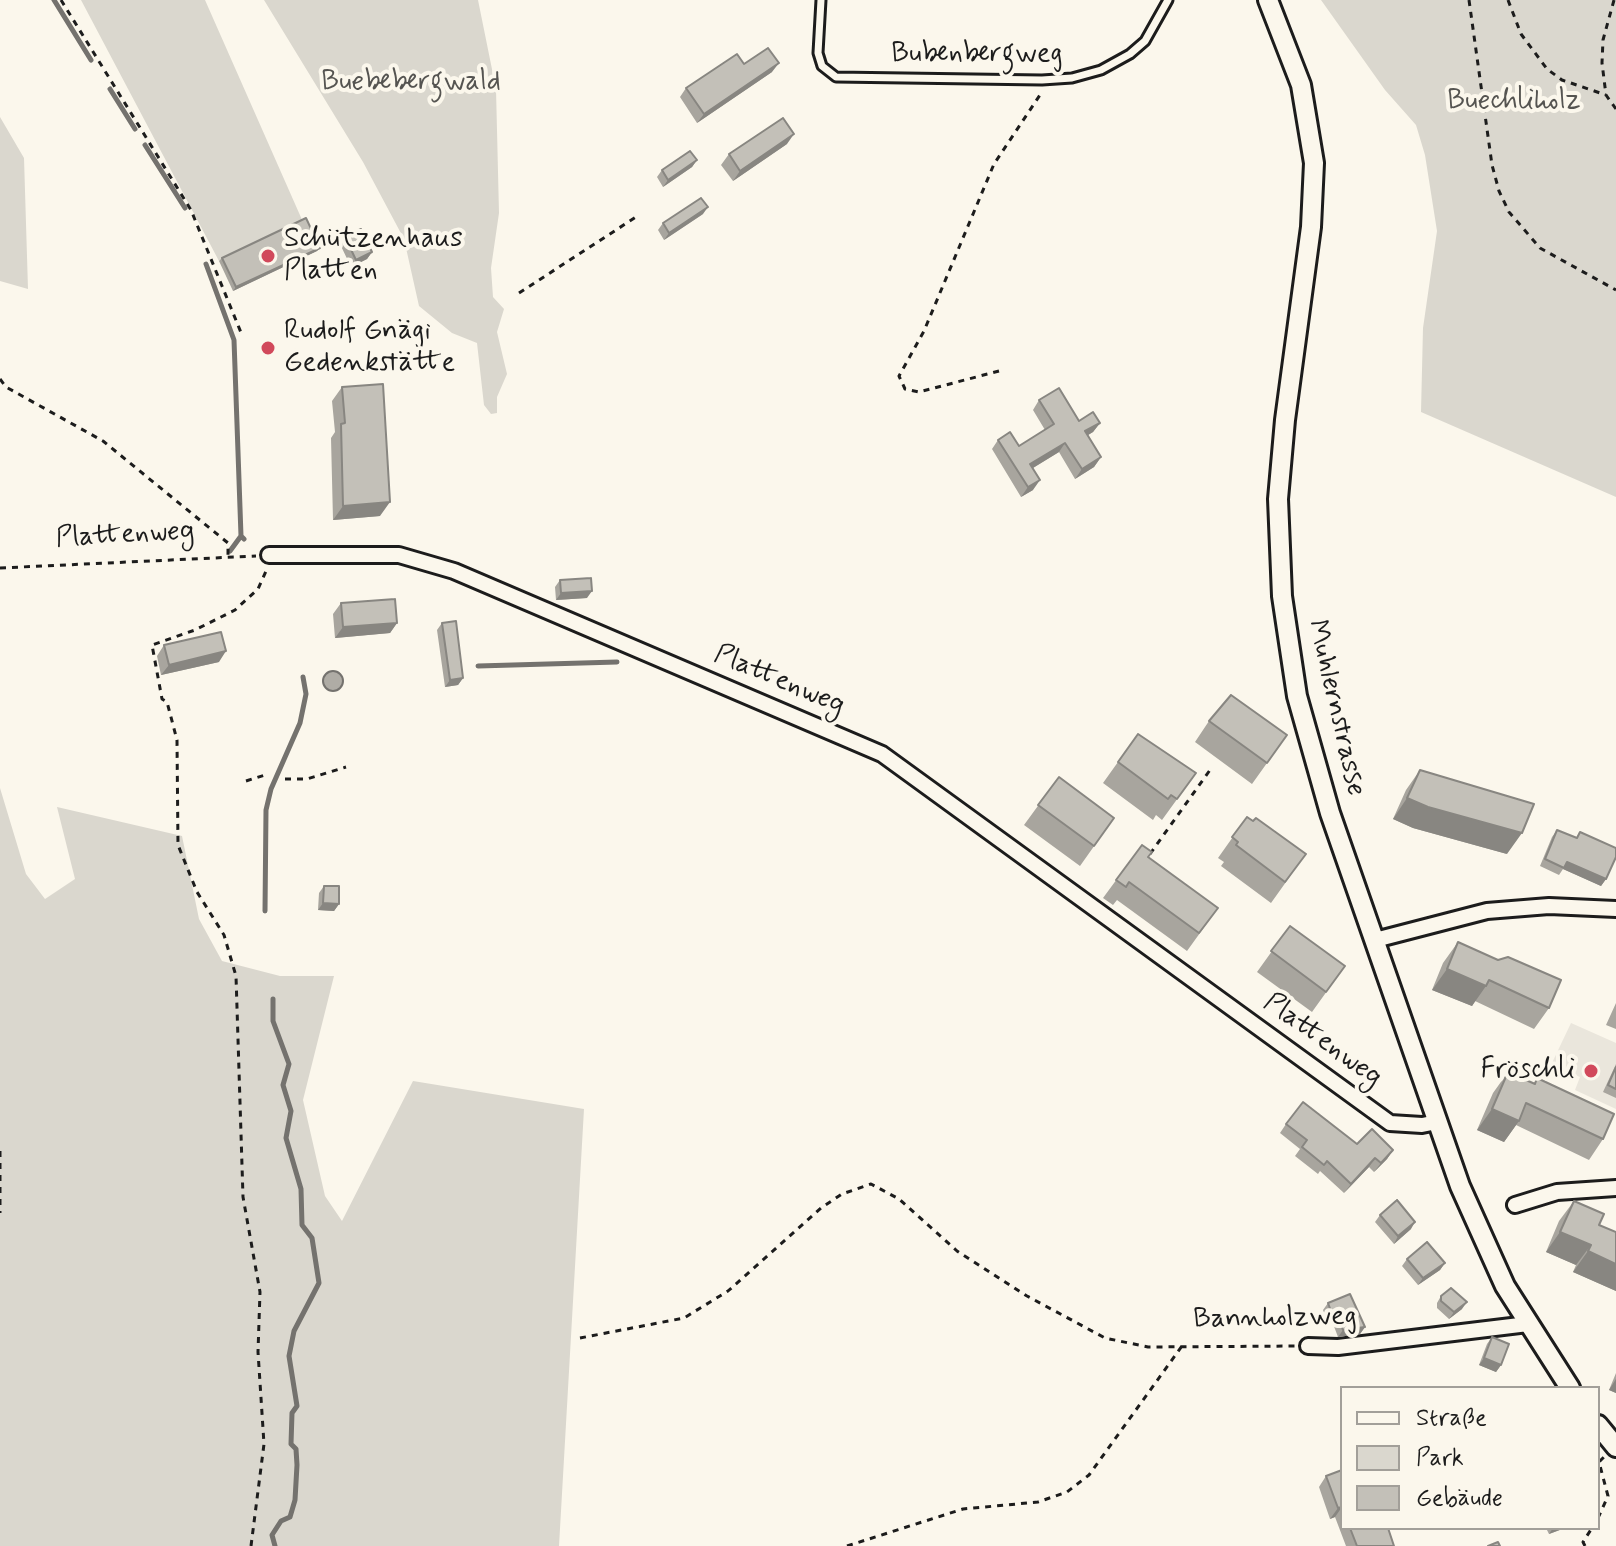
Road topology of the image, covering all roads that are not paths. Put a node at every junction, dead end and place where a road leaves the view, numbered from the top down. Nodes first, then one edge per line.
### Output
1 (821, 0) edge
2 (1168, 0) edge
3 (1268, 0) edge
4 (269, 555) road end
5 (1616, 909) edge
6 (1375, 940) junction
7 (1437, 1122) junction
8 (1616, 1188) edge
9 (1515, 1205) dead end
10 (1528, 1324) junction
11 (1308, 1346) road end
12 (1569, 1386) edge
13 (1600, 1429) edge
14 (1612, 1451) edge

1 - 2 lane, Bubenbergweg
3 - 6 street, Muhlernstrasse
4 - 7 street, Plattenweg
5 - 6 street
6 - 7 street, Muhlernstrasse
7 - 10 street, Muhlernstrasse
8 - 9 street
10 - 11 street, Bannholzweg
10 - 12 street, Muhlernstrasse
13 - 14 street

